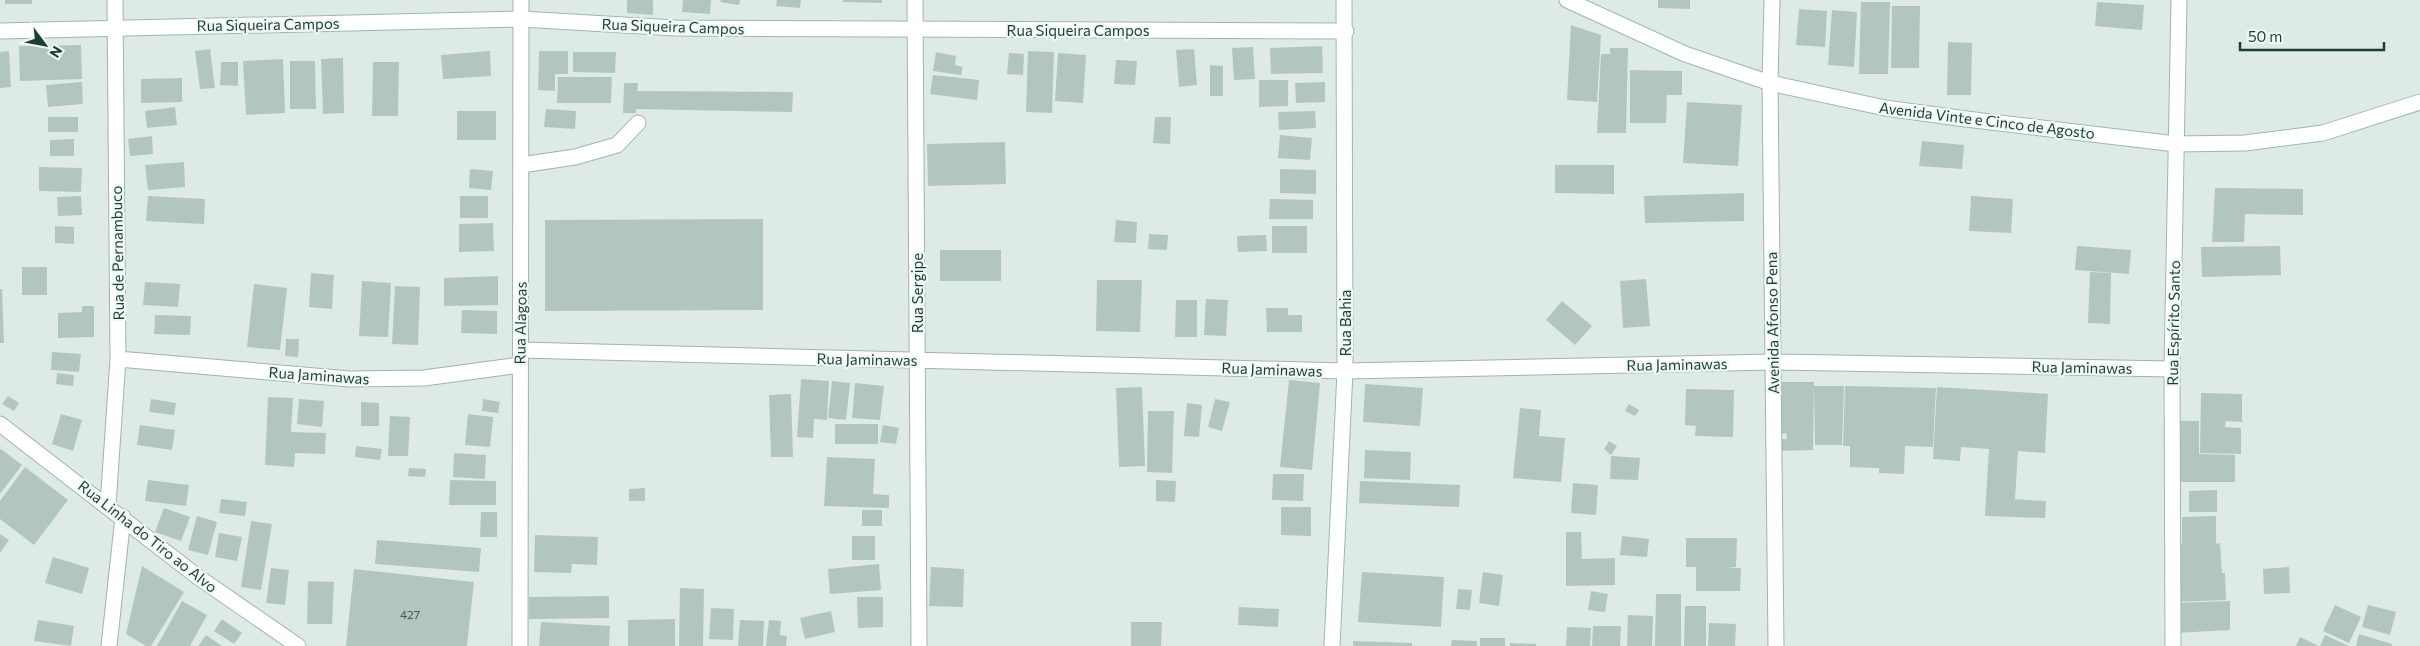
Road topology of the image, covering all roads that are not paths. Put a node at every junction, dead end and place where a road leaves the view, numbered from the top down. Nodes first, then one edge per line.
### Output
1 (115, 0) edge
2 (521, 0) edge
3 (915, 0) edge
4 (1344, 0) edge
5 (1567, 0) edge
6 (1772, 0) edge
7 (2178, 0) edge
8 (521, 19) junction
9 (114, 27) junction
10 (916, 30) junction
11 (0, 31) edge
12 (1346, 31) junction
13 (1770, 83) junction
14 (2420, 102) edge
15 (638, 123) dead end
16 (2176, 144) junction
17 (521, 165) junction
18 (520, 358) junction
19 (118, 359) junction
20 (916, 360) junction
21 (1772, 362) junction
22 (2172, 369) junction
23 (1345, 371) junction
24 (0, 424) edge
25 (108, 506) junction
26 (123, 517) junction
27 (109, 646) edge
28 (298, 646) edge
29 (520, 646) edge
30 (919, 646) edge
31 (1332, 646) edge
32 (1776, 646) edge
33 (2173, 646) edge

1 - 9 street, Rua de Pernambuco
2 - 8 street, Rua Alagoas
3 - 10 street, Rua Sergipe
4 - 12 street, Rua Bahia
5 - 13 street, Avenida Vinte e Cinco de Agosto
6 - 13 street, Avenida Afonso Pena
7 - 16 street, Rua Espírito Santo
8 - 9 street, Rua Siqueira Campos
8 - 10 street, Rua Siqueira Campos
8 - 17 street, Rua Alagoas
9 - 11 street, Rua Siqueira Campos
9 - 19 street, Rua de Pernambuco
10 - 12 street, Rua Siqueira Campos
10 - 20 street, Rua Sergipe
12 - 23 street, Rua Bahia
13 - 16 street, Avenida Vinte e Cinco de Agosto
13 - 21 street, Avenida Afonso Pena
14 - 16 street, Avenida Vinte e Cinco de Agosto
15 - 17 street
16 - 22 street, Rua Espírito Santo
17 - 18 street, Rua Alagoas
18 - 19 street, Rua Jaminawas
18 - 20 street, Rua Jaminawas
18 - 29 street, Rua Alagoas
19 - 25 street, Rua de Pernambuco
20 - 23 street, Rua Jaminawas
20 - 30 street, Rua Sergipe
21 - 22 street, Rua Jaminawas
21 - 23 street, Rua Jaminawas
21 - 32 street, Avenida Afonso Pena
22 - 33 street, Rua Espírito Santo
23 - 31 street, Rua Bahia
24 - 25 street, Rua Linha do Tiro ao Alvo
25 - 26 street, Rua Linha do Tiro ao Alvo
26 - 27 street
26 - 28 street, Rua Linha do Tiro ao Alvo

